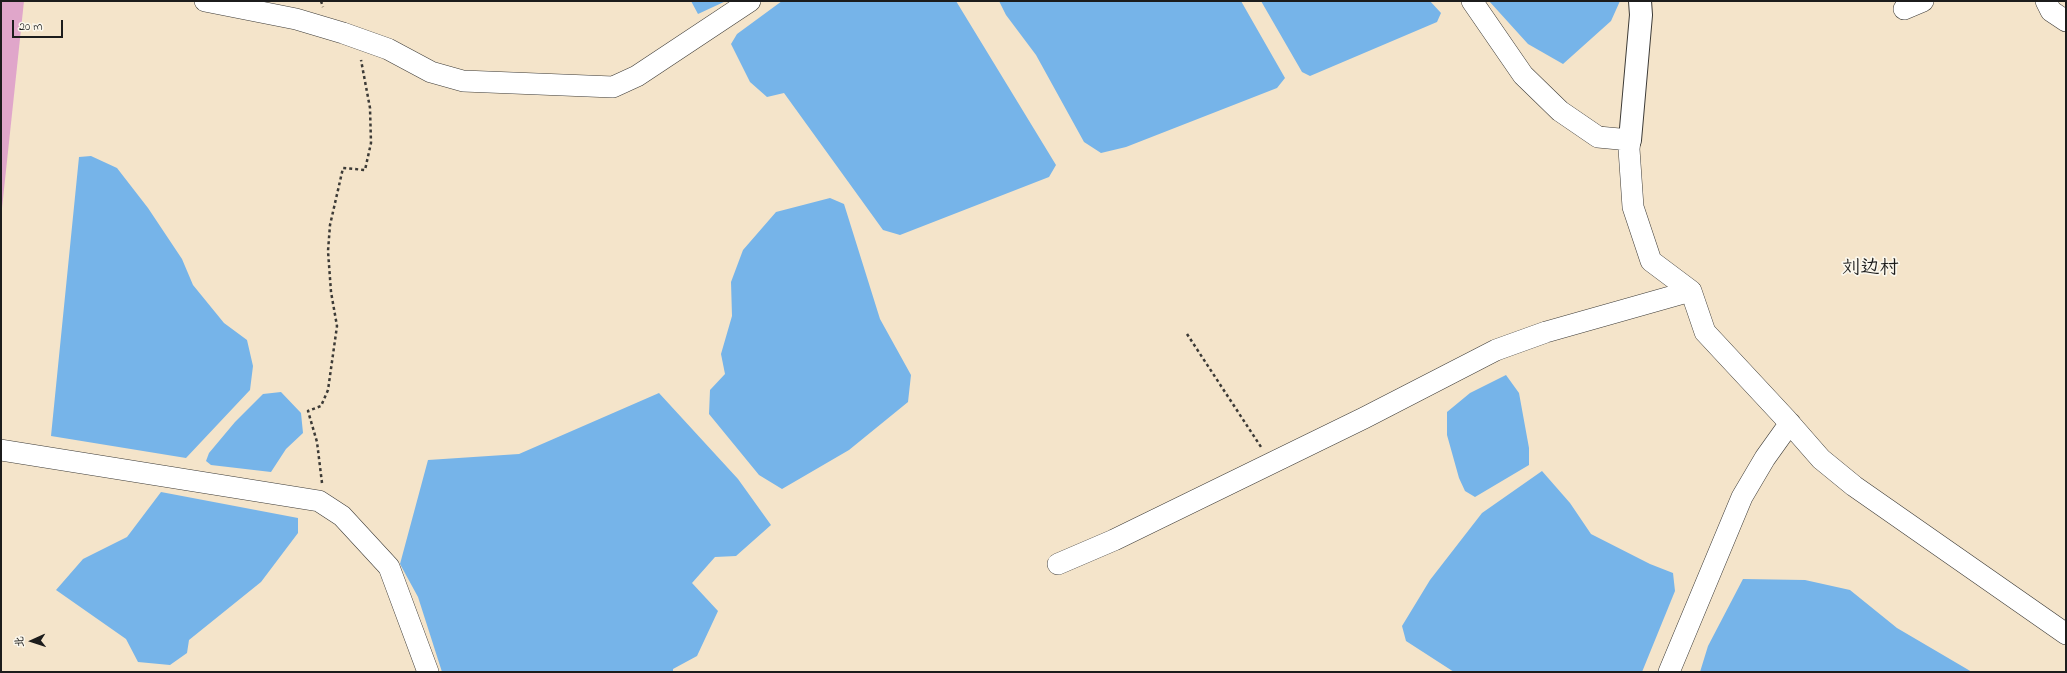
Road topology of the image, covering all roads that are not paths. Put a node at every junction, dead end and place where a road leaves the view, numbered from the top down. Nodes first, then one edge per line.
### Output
1 (205, 1) edge
2 (750, 1) edge
3 (1472, 1) edge
4 (1640, 1) edge
5 (2046, 1) edge
6 (2066, 21) edge
7 (1630, 140) junction
8 (1691, 292) junction
9 (1790, 423) junction
10 (1, 450) edge
11 (1058, 564) dead end
12 (2066, 634) edge
13 (428, 672) edge
14 (1669, 672) edge

1 - 2 street
3 - 7 street
4 - 7 street
5 - 6 street
7 - 8 street
8 - 9 street
8 - 11 street
9 - 12 street
9 - 14 street
10 - 13 street

